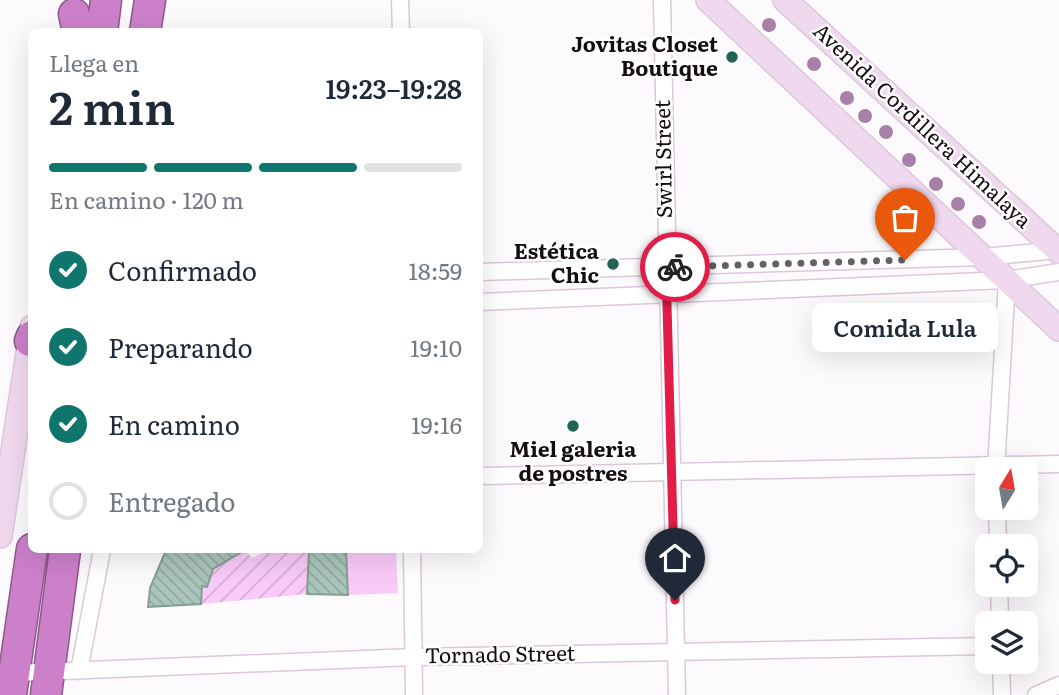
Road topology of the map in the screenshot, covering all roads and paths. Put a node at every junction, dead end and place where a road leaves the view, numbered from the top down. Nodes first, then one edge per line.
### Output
1 (106, 0) edge
2 (150, 0) edge
3 (400, 0) edge
4 (662, 0) edge
5 (708, 0) edge
6 (785, 0) edge
7 (102, 28) edge
8 (146, 28) edge
9 (401, 28) edge
10 (1058, 256) edge
11 (984, 257) junction
12 (666, 268) junction
13 (483, 272) edge
14 (1007, 280) junction
15 (667, 295) junction
16 (483, 302) edge
17 (1059, 329) edge
18 (28, 350) edge
19 (997, 457) edge
20 (6, 461) edge
21 (1059, 464) edge
22 (1038, 465) edge
23 (975, 467) edge
24 (672, 472) junction
25 (483, 476) edge
26 (0, 536) edge
27 (31, 553) edge
28 (65, 553) edge
29 (101, 553) edge
30 (412, 553) edge
31 (975, 646) edge
32 (676, 652) junction
33 (414, 657) junction
34 (79, 671) junction
35 (1001, 674) edge
36 (13, 684) edge
37 (47, 684) edge
38 (1059, 685) edge
39 (414, 695) edge
40 (677, 695) edge
41 (1002, 695) edge
42 (1036, 695) edge

1 - 7 highway
2 - 8 highway
3 - 9 street
4 - 12 street, Swirl Street
5 - 11 main road
6 - 10 main road, Avenida Cordillera Himalaya
10 - 11 street
10 - 14 street
11 - 12 street
11 - 14 main road
12 - 13 street
12 - 15 street, Swirl Street
14 - 15 street
14 - 17 main road
14 - 19 street
15 - 16 street
15 - 24 street, Swirl Street
18 - 20 main road
20 - 26 main road
21 - 22 street
23 - 24 street
24 - 25 street
24 - 32 street, Swirl Street
27 - 36 highway
28 - 37 highway
29 - 34 street
30 - 33 street
31 - 32 street, Tornado Street
32 - 33 street, Tornado Street
32 - 40 street, Swirl Street
33 - 34 street, Tornado Street
33 - 39 street
34 - 37 street, Tornado Street
35 - 41 street
36 - 37 street, Tornado Street
38 - 42 street

